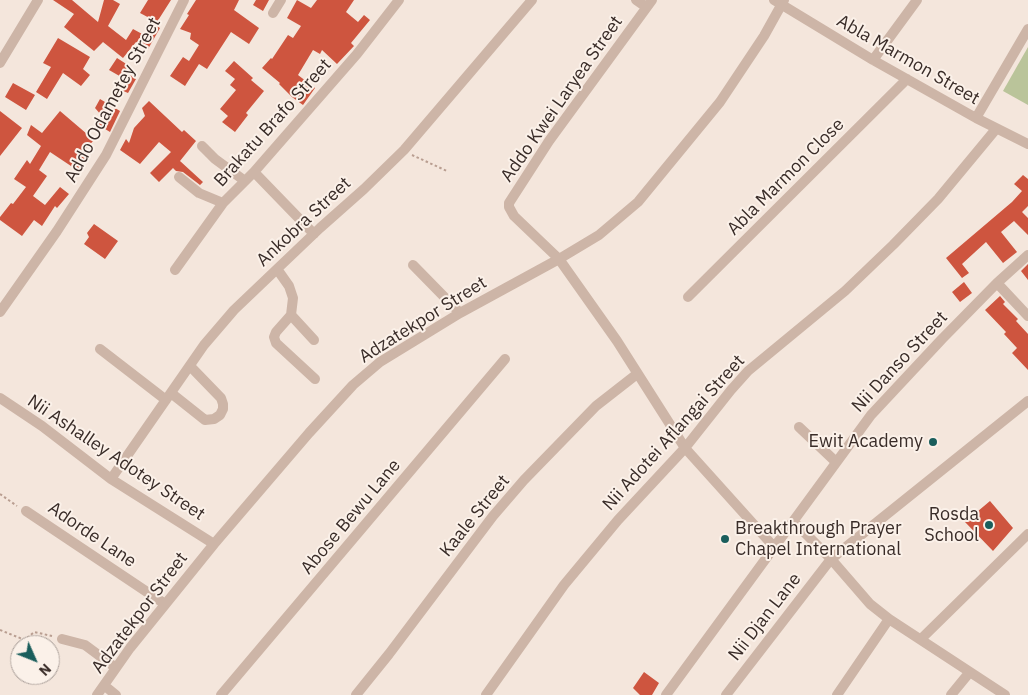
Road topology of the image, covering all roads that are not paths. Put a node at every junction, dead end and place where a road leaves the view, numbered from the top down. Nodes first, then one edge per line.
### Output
1 (38, 0) edge
2 (184, 0) edge
3 (282, 0) edge
4 (399, 0) edge
5 (532, 0) edge
6 (636, 0) edge
7 (917, 0) edge
8 (780, 2) edge
9 (649, 4) edge
10 (273, 13) dead end
11 (1028, 29) edge
12 (872, 60) junction
13 (0, 63) edge
14 (907, 79) junction
15 (976, 118) junction
16 (996, 129) junction
17 (1028, 144) edge
18 (202, 146) dead end
19 (254, 172) junction
20 (179, 177) dead end
21 (246, 180) junction
22 (223, 203) junction
23 (314, 234) junction
24 (1028, 255) edge
25 (559, 259) junction
26 (412, 265) dead end
27 (277, 269) junction
28 (175, 270) dead end
29 (997, 283) junction
30 (688, 297) dead end
31 (0, 312) edge
32 (460, 313) junction
33 (292, 315) junction
34 (1028, 316) edge
35 (314, 340) dead end
36 (100, 350) dead end
37 (505, 360) dead end
38 (190, 366) junction
39 (637, 374) junction
40 (315, 379) dead end
41 (168, 396) junction
42 (0, 398) edge
43 (1028, 401) edge
44 (799, 427) dead end
45 (685, 448) junction
46 (836, 462) junction
47 (111, 479) junction
48 (26, 511) road end
49 (794, 522) junction
50 (1028, 534) edge
51 (214, 544) junction
52 (775, 548) junction
53 (832, 559) junction
54 (165, 604) junction
55 (889, 619) junction
56 (62, 639) road end
57 (921, 639) junction
58 (116, 668) junction
59 (969, 673) junction
60 (105, 686) junction
61 (97, 695) edge
62 (116, 695) edge
63 (221, 695) edge
64 (356, 695) edge
65 (486, 695) edge
66 (666, 695) edge
67 (726, 695) edge
68 (837, 695) edge
69 (951, 695) edge
70 (1005, 695) edge

1 - 13 street
2 - 31 street, Addo Odametey Street
3 - 10 street
4 - 19 street, Brakatu Brafo Street
5 - 23 street, Ankobra Street
6 - 9 street
7 - 12 street
8 - 12 street, Abla Marmon Street
8 - 25 street, Adzatekpor Street
9 - 25 street, Addo Kwei Laryea Street
11 - 15 street
12 - 14 street, Abla Marmon Street
14 - 15 street, Abla Marmon Street
14 - 30 street, Abla Marmon Close
15 - 16 street, Abla Marmon Street
16 - 17 street, Abla Marmon Street
16 - 45 street, Nii Adotei Aflangai Street
18 - 21 street
19 - 21 street, Brakatu Brafo Street
19 - 23 street
20 - 22 street
21 - 22 street, Brakatu Brafo Street
22 - 28 street, Brakatu Brafo Street
23 - 27 street, Ankobra Street
24 - 29 street, Nii Danso Street
25 - 32 street, Adzatekpor Street
25 - 39 street, Addo Kwei Laryea Street
26 - 32 street
27 - 33 street
27 - 38 street, Ankobra Street
29 - 34 street
29 - 46 street, Nii Danso Street
32 - 51 street, Adzatekpor Street
33 - 35 street
33 - 40 street
36 - 41 street
37 - 63 street, Abose Bewu Lane
38 - 41 street, Ankobra Street
38 - 41 street
39 - 45 street, Addo Kwei Laryea Street
39 - 64 street, Kaale Street
41 - 47 street, Ankobra Street
42 - 47 street, Nii Ashalley Adotey Street
43 - 53 street, Nii Djan Lane
44 - 46 street
45 - 52 street, Addo Kwei Laryea Street
45 - 65 street, Nii Adotei Aflangai Street
46 - 49 street, Nii Danso Street
47 - 51 street, Nii Ashalley Adotey Street
48 - 54 street, Adorde Lane
49 - 52 street, Nii Danso Street
49 - 53 street
50 - 57 street
51 - 54 street, Adzatekpor Street
52 - 66 street, Nii Danso Street
53 - 55 street
53 - 67 street, Nii Djan Lane
54 - 58 street, Adzatekpor Street
55 - 57 street
55 - 68 street
56 - 58 street
57 - 59 street
58 - 60 street, Adzatekpor Street
59 - 69 street
59 - 70 street
60 - 61 street, Adzatekpor Street
60 - 62 street

